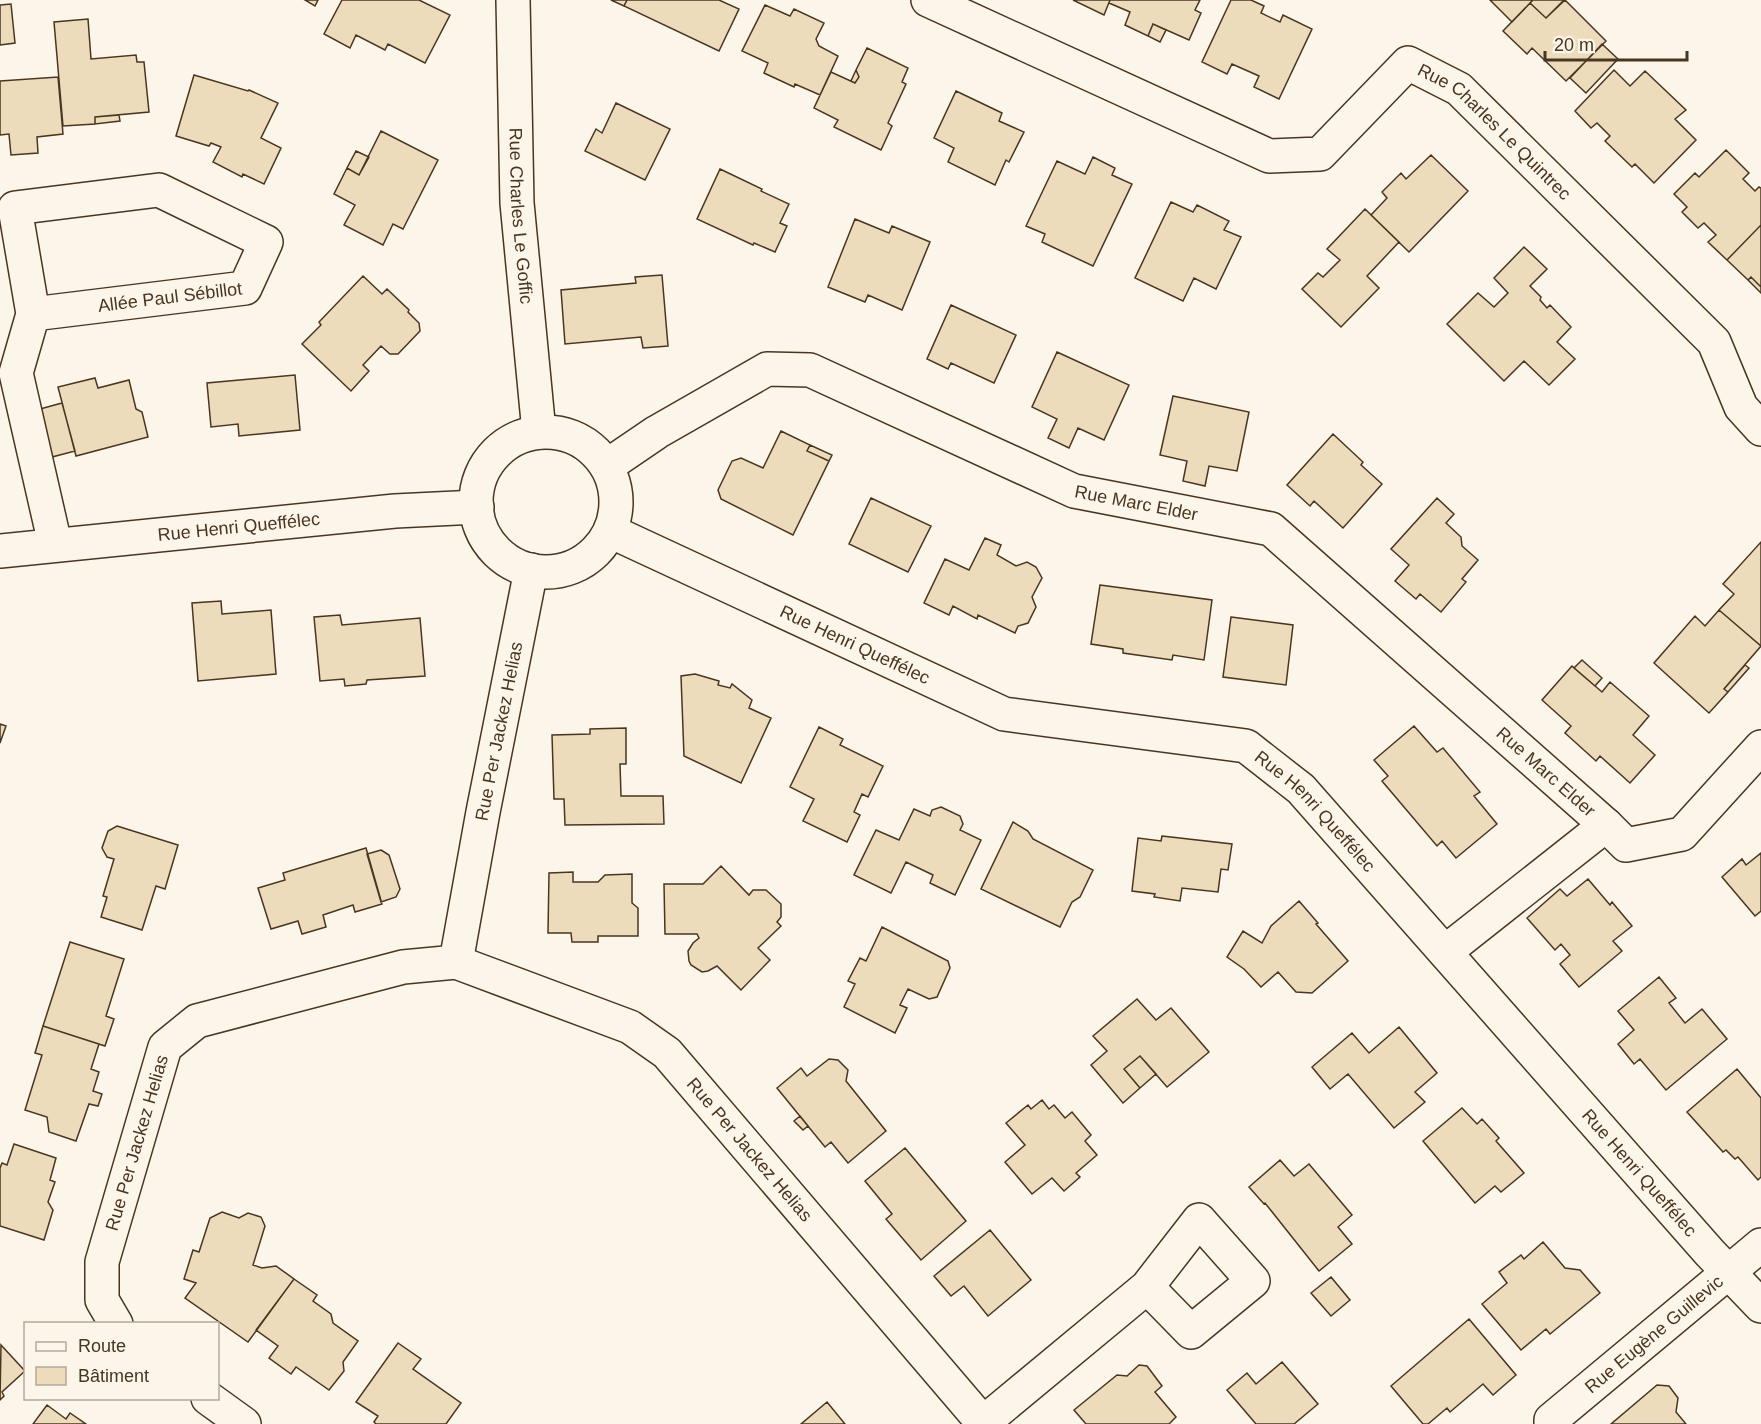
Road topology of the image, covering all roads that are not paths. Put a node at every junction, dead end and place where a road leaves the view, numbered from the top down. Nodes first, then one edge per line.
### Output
1 (513, 0) edge
2 (928, 0) edge
3 (33, 314) junction
4 (1761, 429) edge
5 (538, 432) junction
6 (607, 466) junction
7 (477, 507) junction
8 (610, 531) junction
9 (55, 544) junction
10 (0, 551) edge
11 (531, 570) junction
12 (1761, 747) edge
13 (1606, 825) junction
14 (1445, 952) junction
15 (456, 962) junction
16 (1761, 1245) edge
17 (1729, 1272) junction
18 (1147, 1287) dead end
19 (1761, 1306) edge
20 (115, 1322) edge
21 (211, 1400) edge
22 (984, 1423) edge
23 (244, 1424) edge
24 (1551, 1424) edge

1 - 5 street, Rue Charles Le Goffic
2 - 4 street, Rue Charles Le Quintrec
3 - 3 street, Allée Paul Sébillot
3 - 9 street, Allée Paul Sébillot
5 - 6 street
5 - 7 street
6 - 8 street
6 - 13 street, Rue Marc Elder
7 - 9 street, Rue Henri Queffélec
7 - 11 street
8 - 11 street
8 - 14 street, Rue Henri Queffélec
9 - 10 street, Rue Henri Queffélec
11 - 15 street, Rue Per Jackez Helias
12 - 13 street, Rue Marc Elder
13 - 14 street, Rue Marc Elder
14 - 17 street, Rue Henri Queffélec
15 - 20 street, Rue Per Jackez Helias
15 - 22 street, Rue Per Jackez Helias
16 - 17 street, Rue Eugène Guillevic
17 - 19 street, Rue Henri Queffélec
17 - 24 street, Rue Eugène Guillevic
18 - 22 street, Rue Per Jackez Helias
21 - 23 street

